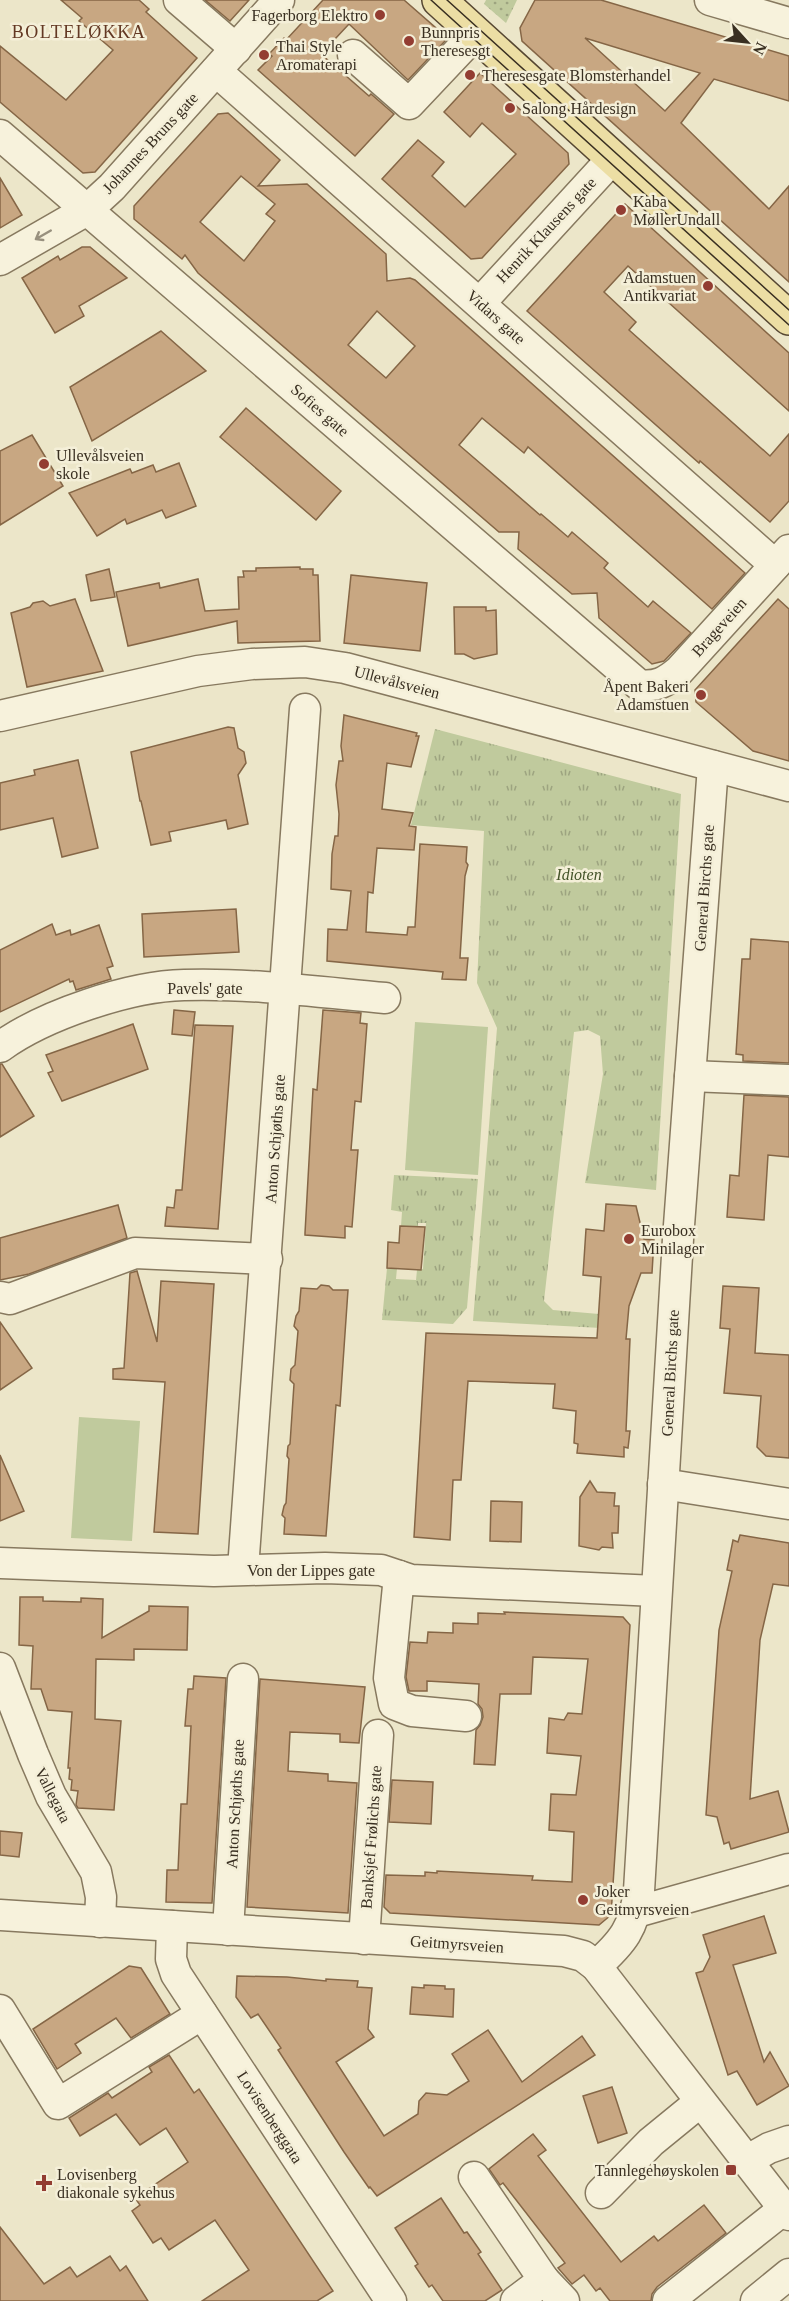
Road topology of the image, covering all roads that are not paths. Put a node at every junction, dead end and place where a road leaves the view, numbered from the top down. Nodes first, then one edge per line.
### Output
1 (179, 0) edge
2 (279, 0) edge
3 (439, 0) edge
4 (710, 0) edge
5 (789, 23) edge
6 (476, 33) junction
7 (236, 49) junction
8 (353, 55) dead end
9 (216, 71) junction
10 (0, 135) edge
11 (613, 158) junction
12 (87, 210) junction
13 (0, 260) edge
14 (480, 303) junction
15 (789, 318) edge
16 (782, 558) edge
17 (639, 685) joint
18 (305, 709) dead end
19 (0, 716) edge
20 (713, 766) junction
21 (789, 786) edge
22 (285, 989) junction
23 (385, 998) dead end
24 (0, 1047) edge
25 (690, 1076) junction
26 (789, 1080) edge
27 (267, 1259) junction
28 (0, 1297) edge
29 (663, 1484) junction
30 (789, 1504) edge
31 (0, 1563) edge
32 (243, 1569) junction
33 (399, 1576) junction
34 (656, 1591) junction
35 (0, 1668) edge
36 (243, 1679) dead end
37 (466, 1716) dead end
38 (378, 1735) dead end
39 (789, 1869) edge
40 (636, 1912) junction
41 (0, 1915) edge
42 (100, 1922) junction
43 (171, 1926) junction
44 (228, 1930) junction
45 (364, 1939) junction
46 (596, 1966) junction
47 (0, 2010) edge
48 (202, 2014) junction
49 (700, 2102) junction
50 (789, 2141) edge
51 (746, 2161) junction
52 (474, 2177) dead end
53 (601, 2193) dead end
54 (787, 2212) edge
55 (789, 2274) edge
56 (554, 2291) edge
57 (391, 2301) edge
58 (516, 2301) edge
59 (668, 2301) edge
60 (756, 2301) edge

1 - 7 street
2 - 7 street, Johannes Bruns gate
3 - 6 main road
4 - 5 street
6 - 8 street
6 - 11 main road
7 - 9 street, Johannes Bruns gate
9 - 12 street, Johannes Bruns gate
9 - 14 street, Vidars gate
10 - 12 street, Sofies gate
11 - 14 street, Henrik Klausens gate
11 - 15 main road
12 -> 13 street, Johannes Bruns gate
12 - 17 street, Sofies gate
14 - 16 street, Vidars gate
16 - 17 street, Brageveien
18 - 22 street, Anton Schjøths gate
19 - 20 street, Ullevålsveien
20 - 21 street, Ullevålsveien
20 - 25 street, General Birchs gate
22 - 23 street, Pavels' gate
22 - 24 street, Pavels' gate
22 - 27 street, Anton Schjøths gate
25 - 26 street
25 - 29 street, General Birchs gate
27 - 28 street
27 - 32 street, Anton Schjøths gate
29 - 30 street
29 - 34 street, General Birchs gate
31 - 32 street, Von der Lippes gate
32 - 33 street, Von der Lippes gate
33 - 34 street, Von der Lippes gate
33 - 37 street
34 - 40 street, General Birchs gate
35 - 42 street, Vallegata
36 - 44 street, Anton Schjøths gate
38 - 45 street, Banksjef Frølichs gate
39 - 40 street
40 - 46 street, General Birchs gate
41 - 42 street, Geitmyrsveien
42 - 43 street, Geitmyrsveien
43 - 44 street, Geitmyrsveien
43 - 48 street, Lovisenberggata
44 - 45 street, Geitmyrsveien
45 - 46 street, Geitmyrsveien
46 - 49 street, Geitmyrsveien
47 - 48 street
48 - 57 street, Lovisenberggata
49 - 51 street, Geitmyrsveien
49 - 53 street
50 - 51 street
51 - 54 street, Geitmyrsveien
52 - 56 street
54 - 59 street
55 - 60 street
56 - 58 street

